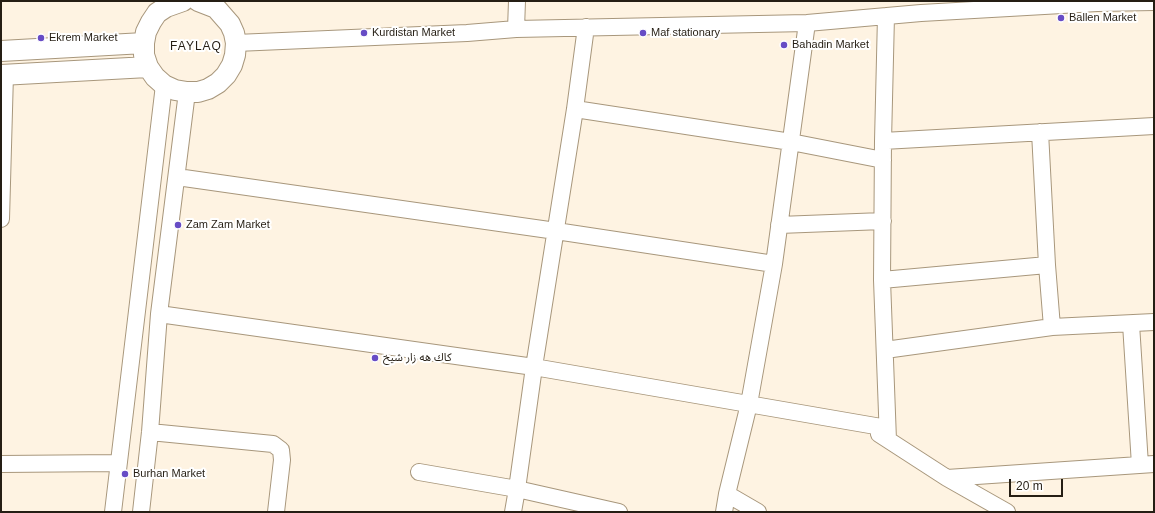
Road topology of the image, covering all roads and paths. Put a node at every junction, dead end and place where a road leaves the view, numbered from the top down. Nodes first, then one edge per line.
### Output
1 (183, 1) edge
2 (198, 1) edge
3 (517, 1) edge
4 (1097, 2) edge
5 (1154, 2) edge
6 (921, 7) edge
7 (886, 16) junction
8 (807, 23) junction
9 (586, 28) junction
10 (516, 29) junction
11 (144, 43) junction
12 (236, 43) junction
13 (1, 51) edge
14 (148, 67) junction
15 (3, 74) edge
16 (164, 85) junction
17 (186, 92) junction
18 (575, 109) junction
19 (1154, 126) edge
20 (1040, 132) junction
21 (883, 141) junction
22 (791, 142) junction
23 (883, 160) junction
24 (177, 177) junction
25 (1, 219) edge
26 (883, 221) junction
27 (779, 225) junction
28 (556, 231) junction
29 (774, 264) junction
30 (1047, 265) junction
31 (882, 280) junction
32 (159, 314) junction
33 (1154, 322) edge
34 (1131, 324) junction
35 (1052, 327) junction
36 (886, 350) junction
37 (534, 367) junction
38 (749, 404) junction
39 (150, 432) junction
40 (888, 434) junction
41 (118, 463) junction
42 (1, 464) edge
43 (1147, 464) edge
44 (419, 472) dead end
45 (947, 478) junction
46 (517, 489) junction
47 (727, 494) junction
48 (113, 512) edge
49 (141, 512) edge
50 (276, 512) edge
51 (513, 512) edge
52 (619, 512) edge
53 (724, 512) edge
54 (758, 512) edge
55 (1007, 512) edge

1 - 11 street
2 - 12 street
3 - 10 street
4 - 5 street
4 - 6 street
6 - 7 street
7 - 8 street
7 - 21 street
8 - 9 street
8 - 22 street
9 - 10 street
9 - 18 street
10 - 12 street
11 - 13 street
11 - 14 street
12 - 17 street
14 - 15 street
14 - 16 street
15 - 25 street
16 - 17 street
16 - 41 street
17 - 24 street
18 - 22 street
18 - 28 street
19 - 20 street
20 - 21 street
20 - 30 street
21 - 23 street
22 - 23 street
22 - 27 street
23 - 26 street
24 - 28 street
24 - 32 street
26 - 27 street
26 - 31 street
27 - 29 street
28 - 29 street
28 - 37 street
29 - 38 street
30 - 31 street
30 - 35 street
31 - 36 street
32 - 37 street
32 - 39 street
33 - 34 street
34 - 35 street
34 - 43 street
35 - 36 street
36 - 40 street
37 - 38 street
37 - 46 street
38 - 40 street
38 - 47 street
39 - 49 street
39 - 50 street
40 - 45 street
41 - 42 street
41 - 48 street
43 - 45 street
44 - 46 street
45 - 55 street
46 - 51 street
46 - 52 street
47 - 53 street
47 - 54 street

